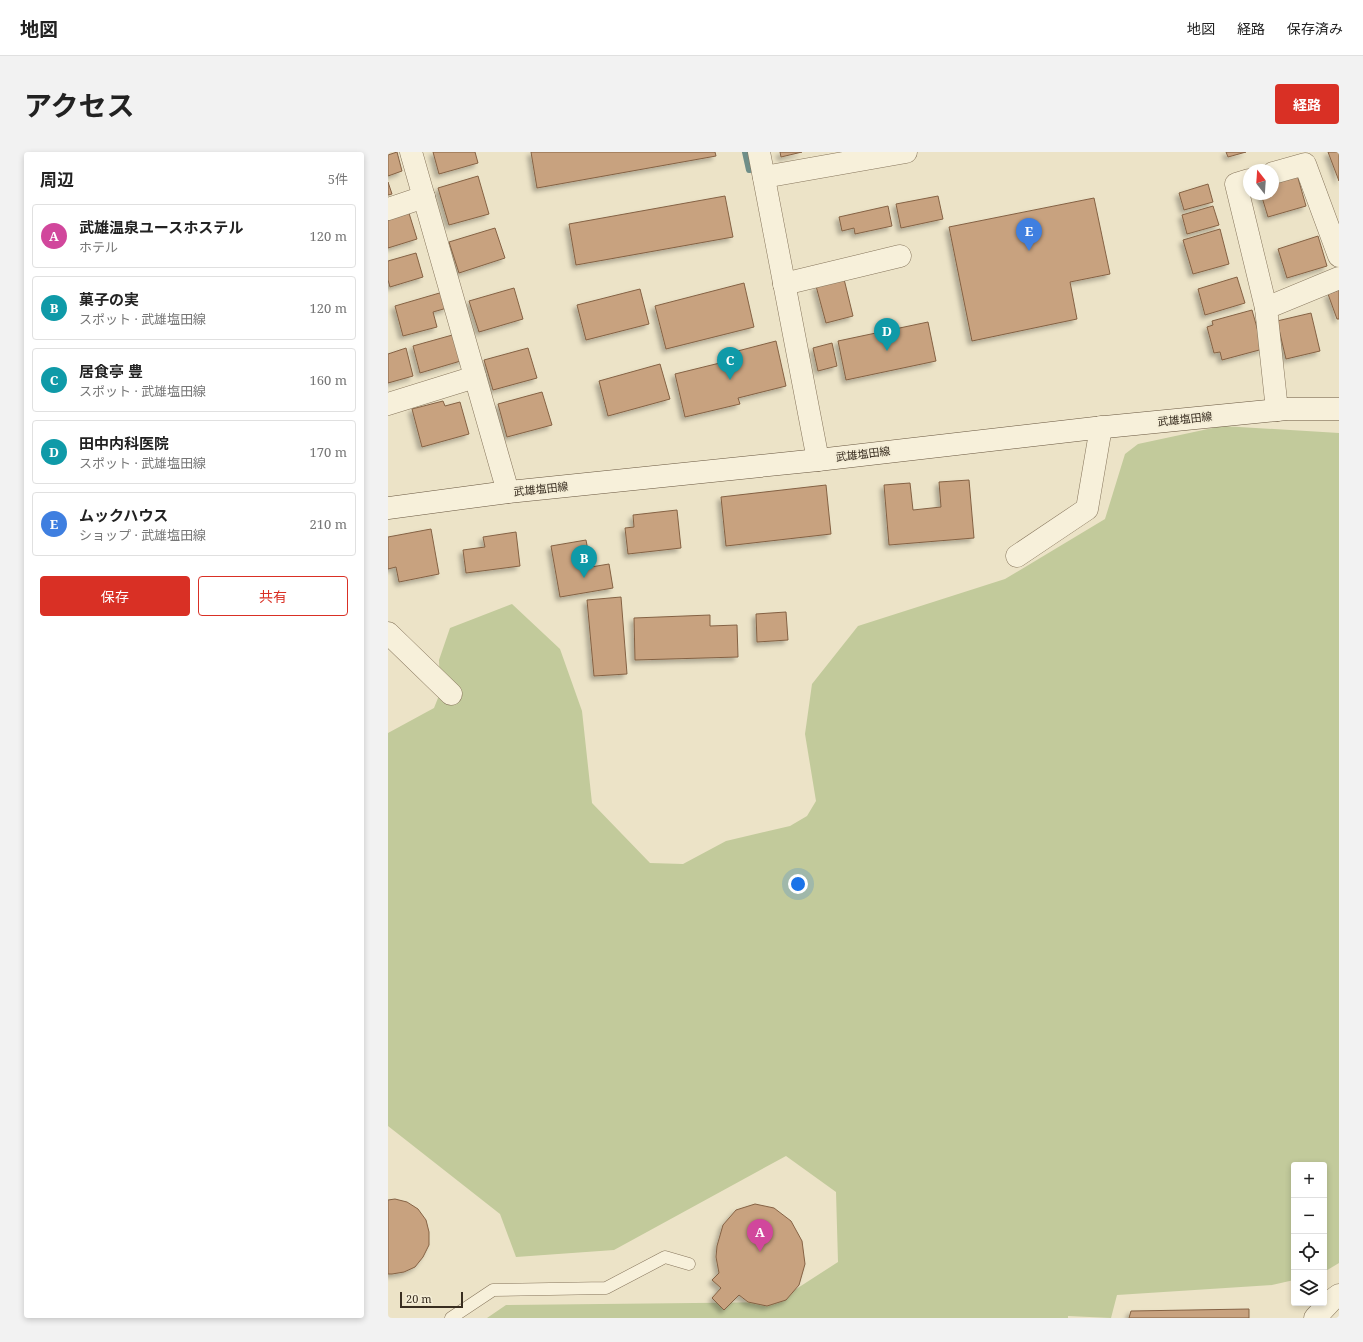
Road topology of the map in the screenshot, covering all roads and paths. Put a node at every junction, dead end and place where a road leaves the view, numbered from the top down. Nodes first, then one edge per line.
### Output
1 (411, 152) edge
2 (759, 152) edge
3 (906, 152) edge
4 (1279, 171) edge
5 (764, 177) junction
6 (1243, 182) edge
7 (424, 197) junction
8 (388, 209) edge
9 (900, 256) dead end
10 (1339, 256) edge
11 (1339, 278) edge
12 (784, 284) junction
13 (1266, 308) junction
14 (475, 377) junction
15 (388, 404) edge
16 (1339, 409) edge
17 (1277, 410) junction
18 (1101, 427) junction
19 (818, 460) junction
20 (508, 492) junction
21 (388, 508) edge
22 (1017, 556) dead end
23 (388, 633) edge
24 (451, 694) dead end
25 (689, 1264) dead end
26 (1339, 1295) edge
27 (451, 1318) edge
28 (1315, 1318) edge

1 - 7 street
2 - 5 street
3 - 5 street
4 - 10 street
5 - 12 street
6 - 13 street
7 - 8 street
7 - 14 street
9 - 12 street
11 - 13 street
12 - 19 street
13 - 17 street
14 - 15 street
14 - 20 street
16 - 17 street, 武雄塩田線
17 - 18 street, 武雄塩田線
18 - 19 street, 武雄塩田線
18 - 22 street
19 - 20 street, 武雄塩田線
20 - 21 street, 武雄塩田線
23 - 24 street
25 - 27 lane
26 - 28 street

